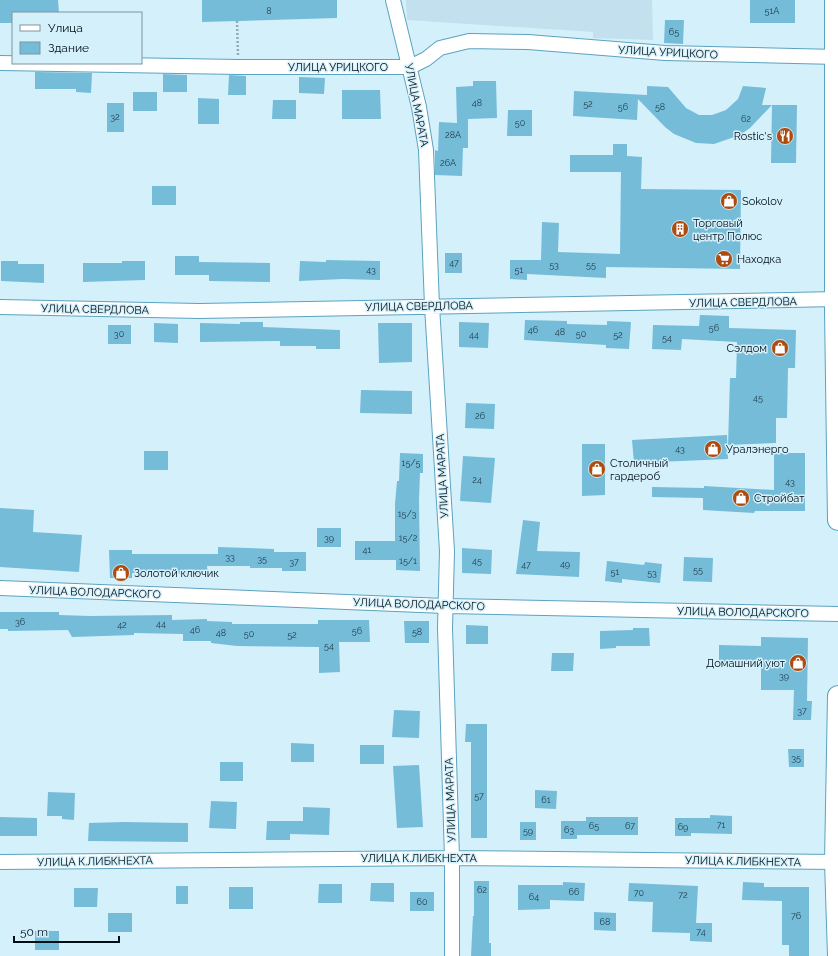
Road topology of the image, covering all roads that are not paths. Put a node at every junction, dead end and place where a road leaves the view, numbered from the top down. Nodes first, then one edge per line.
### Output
1 (393, 0) edge
2 (835, 0) edge
3 (837, 56) edge
4 (0, 63) edge
5 (12, 63) edge
6 (60, 64) edge
7 (410, 67) junction
8 (836, 300) edge
9 (432, 306) junction
10 (0, 307) edge
11 (838, 520) edge
12 (0, 588) edge
13 (445, 606) junction
14 (838, 614) edge
15 (838, 696) edge
16 (452, 858) junction
17 (0, 862) edge
18 (837, 862) edge
19 (452, 956) edge
20 (838, 956) edge

1 - 7 street, УЛИЦА МАРАТА
2 - 3 main road
3 - 7 street, УЛИЦА УРИЦКОГО
3 - 8 main road
4 - 5 street, УЛИЦА УРИЦКОГО
6 - 7 street, УЛИЦА УРИЦКОГО
7 - 9 street, УЛИЦА МАРАТА
8 - 9 street, УЛИЦА СВЕРДЛОВА
8 - 11 main road
9 - 10 street, УЛИЦА СВЕРДЛОВА
9 - 13 street, УЛИЦА МАРАТА
12 - 13 street, УЛИЦА ВОЛОДАРСКОГО
13 - 14 street, УЛИЦА ВОЛОДАРСКОГО
13 - 16 street, УЛИЦА МАРАТА
15 - 18 main road
16 - 17 street, УЛИЦА К.ЛИБКНЕХТА
16 - 18 street, УЛИЦА К.ЛИБКНЕХТА
16 - 19 street, УЛИЦА МАРАТА
18 - 20 main road

